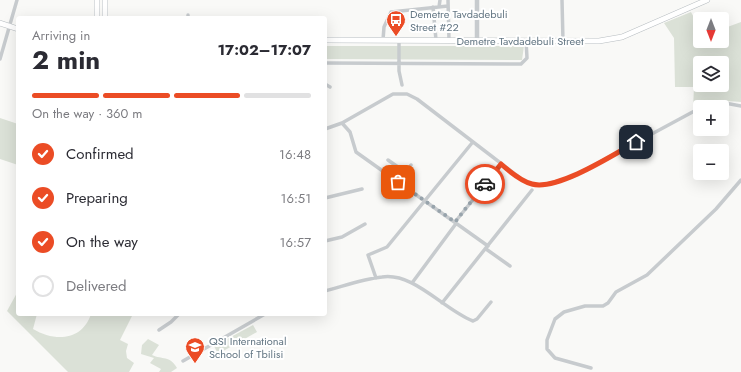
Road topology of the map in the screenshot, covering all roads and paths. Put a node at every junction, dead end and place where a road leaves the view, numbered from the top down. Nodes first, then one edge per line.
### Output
1 (17, 0) edge
2 (97, 0) edge
3 (105, 0) edge
4 (440, 0) edge
5 (448, 0) edge
6 (477, 0) edge
7 (562, 0) edge
8 (707, 0) edge
9 (448, 6) junction
10 (433, 7) junction
11 (440, 7) junction
12 (97, 16) edge
13 (105, 16) edge
14 (0, 23) edge
15 (9, 26) junction
16 (16, 28) edge
17 (327, 40) edge
18 (383, 40) junction
19 (399, 40) junction
20 (436, 40) junction
21 (449, 40) junction
22 (477, 40) junction
23 (526, 40) junction
24 (563, 40) junction
25 (0, 59) edge
26 (327, 63) edge
27 (399, 63) junction
28 (327, 85) edge
29 (402, 85) dead end
30 (330, 86) dead end
31 (729, 104) edge
32 (741, 106) edge
33 (693, 112) edge
34 (342, 123) junction
35 (327, 128) edge
36 (472, 143) junction
37 (388, 160) dead end
38 (501, 164) junction
39 (410, 165) dead end
40 (405, 172) junction
41 (741, 180) edge
42 (398, 182) junction
43 (362, 188) dead end
44 (532, 190) dead end
45 (327, 197) edge
46 (425, 201) junction
47 (455, 223) junction
48 (364, 224) dead end
49 (327, 241) edge
50 (487, 248) junction
51 (510, 266) dead end
52 (376, 278) junction
53 (412, 283) junction
54 (327, 290) edge
55 (491, 302) dead end
56 (442, 303) junction
57 (177, 316) edge
58 (262, 316) edge
59 (159, 330) dead end
60 (183, 361) dead end
61 (591, 368) dead end

1 - 15 street
2 - 12 main road
3 - 13 main road
4 - 11 street
5 - 9 street
6 - 22 street
7 - 24 street
8 - 24 main road, Demetre Tavdadebuli Street
9 - 11 street
9 - 21 street
10 - 11 street
10 - 18 street
10 - 20 street
14 - 15 main road
15 - 16 main road
15 - 25 street
17 - 18 main road, Demetre Tavdadebuli Street
18 - 19 main road, Demetre Tavdadebuli Street
19 - 20 main road, Demetre Tavdadebuli Street
19 - 27 street
20 - 21 main road, Demetre Tavdadebuli Street
21 - 22 main road, Demetre Tavdadebuli Street
22 - 23 main road, Demetre Tavdadebuli Street
23 - 24 main road, Demetre Tavdadebuli Street
23 - 27 street, Demetre Tavdadebuli Street
26 - 27 street, Demetre Tavdadebuli Street
27 - 29 street
28 - 30 street
31 - 32 street
33 - 38 street
34 - 35 street
34 - 36 street
34 - 42 street
36 - 38 street
36 - 46 street
37 - 40 street
38 - 47 street
39 - 40 street
40 - 42 street
41 - 61 street
42 - 46 street
43 - 45 street
44 - 50 street
46 - 47 street
46 - 52 street
47 - 50 street
47 - 53 street
48 - 49 street
50 - 51 street
50 - 56 street
52 - 53 street
52 - 54 street
53 - 56 street
55 - 56 street
57 - 59 street
58 - 60 street

